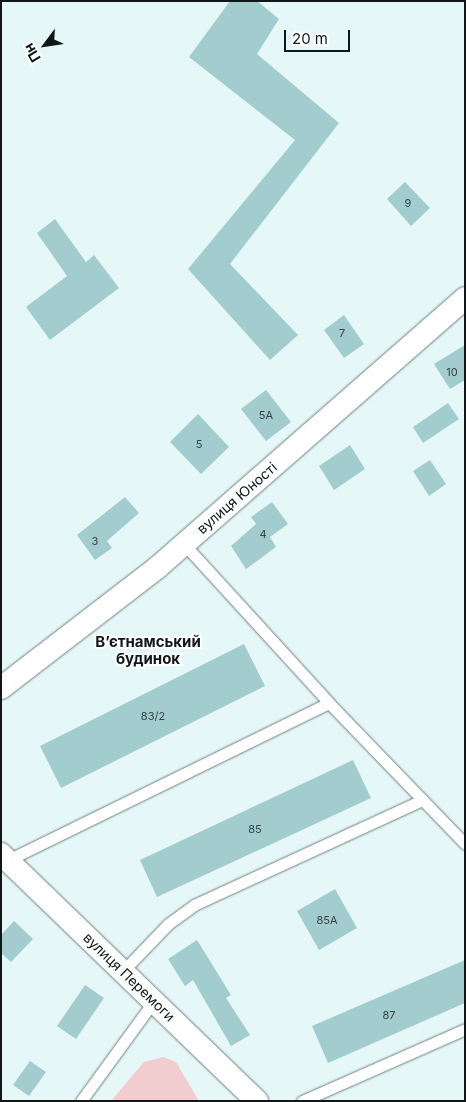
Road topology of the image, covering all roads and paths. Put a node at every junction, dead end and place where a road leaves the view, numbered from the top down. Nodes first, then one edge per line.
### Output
1 (465, 298) edge
2 (184, 544) junction
3 (1, 688) edge
4 (329, 703) junction
5 (422, 800) junction
6 (465, 844) edge
7 (4, 857) edge
8 (123, 971) junction
9 (154, 1001) junction
10 (465, 1029) edge
11 (81, 1101) edge
12 (257, 1101) edge
13 (302, 1101) edge

1 - 2 street, вулиця Юності
2 - 3 street, вулиця Юності
2 - 4 lane
4 - 5 lane
4 - 7 lane
5 - 6 lane
5 - 8 lane
7 - 8 street, вулиця Перемоги
8 - 9 street, вулиця Перемоги
9 - 11 lane
9 - 12 street, вулиця Перемоги
10 - 13 lane

